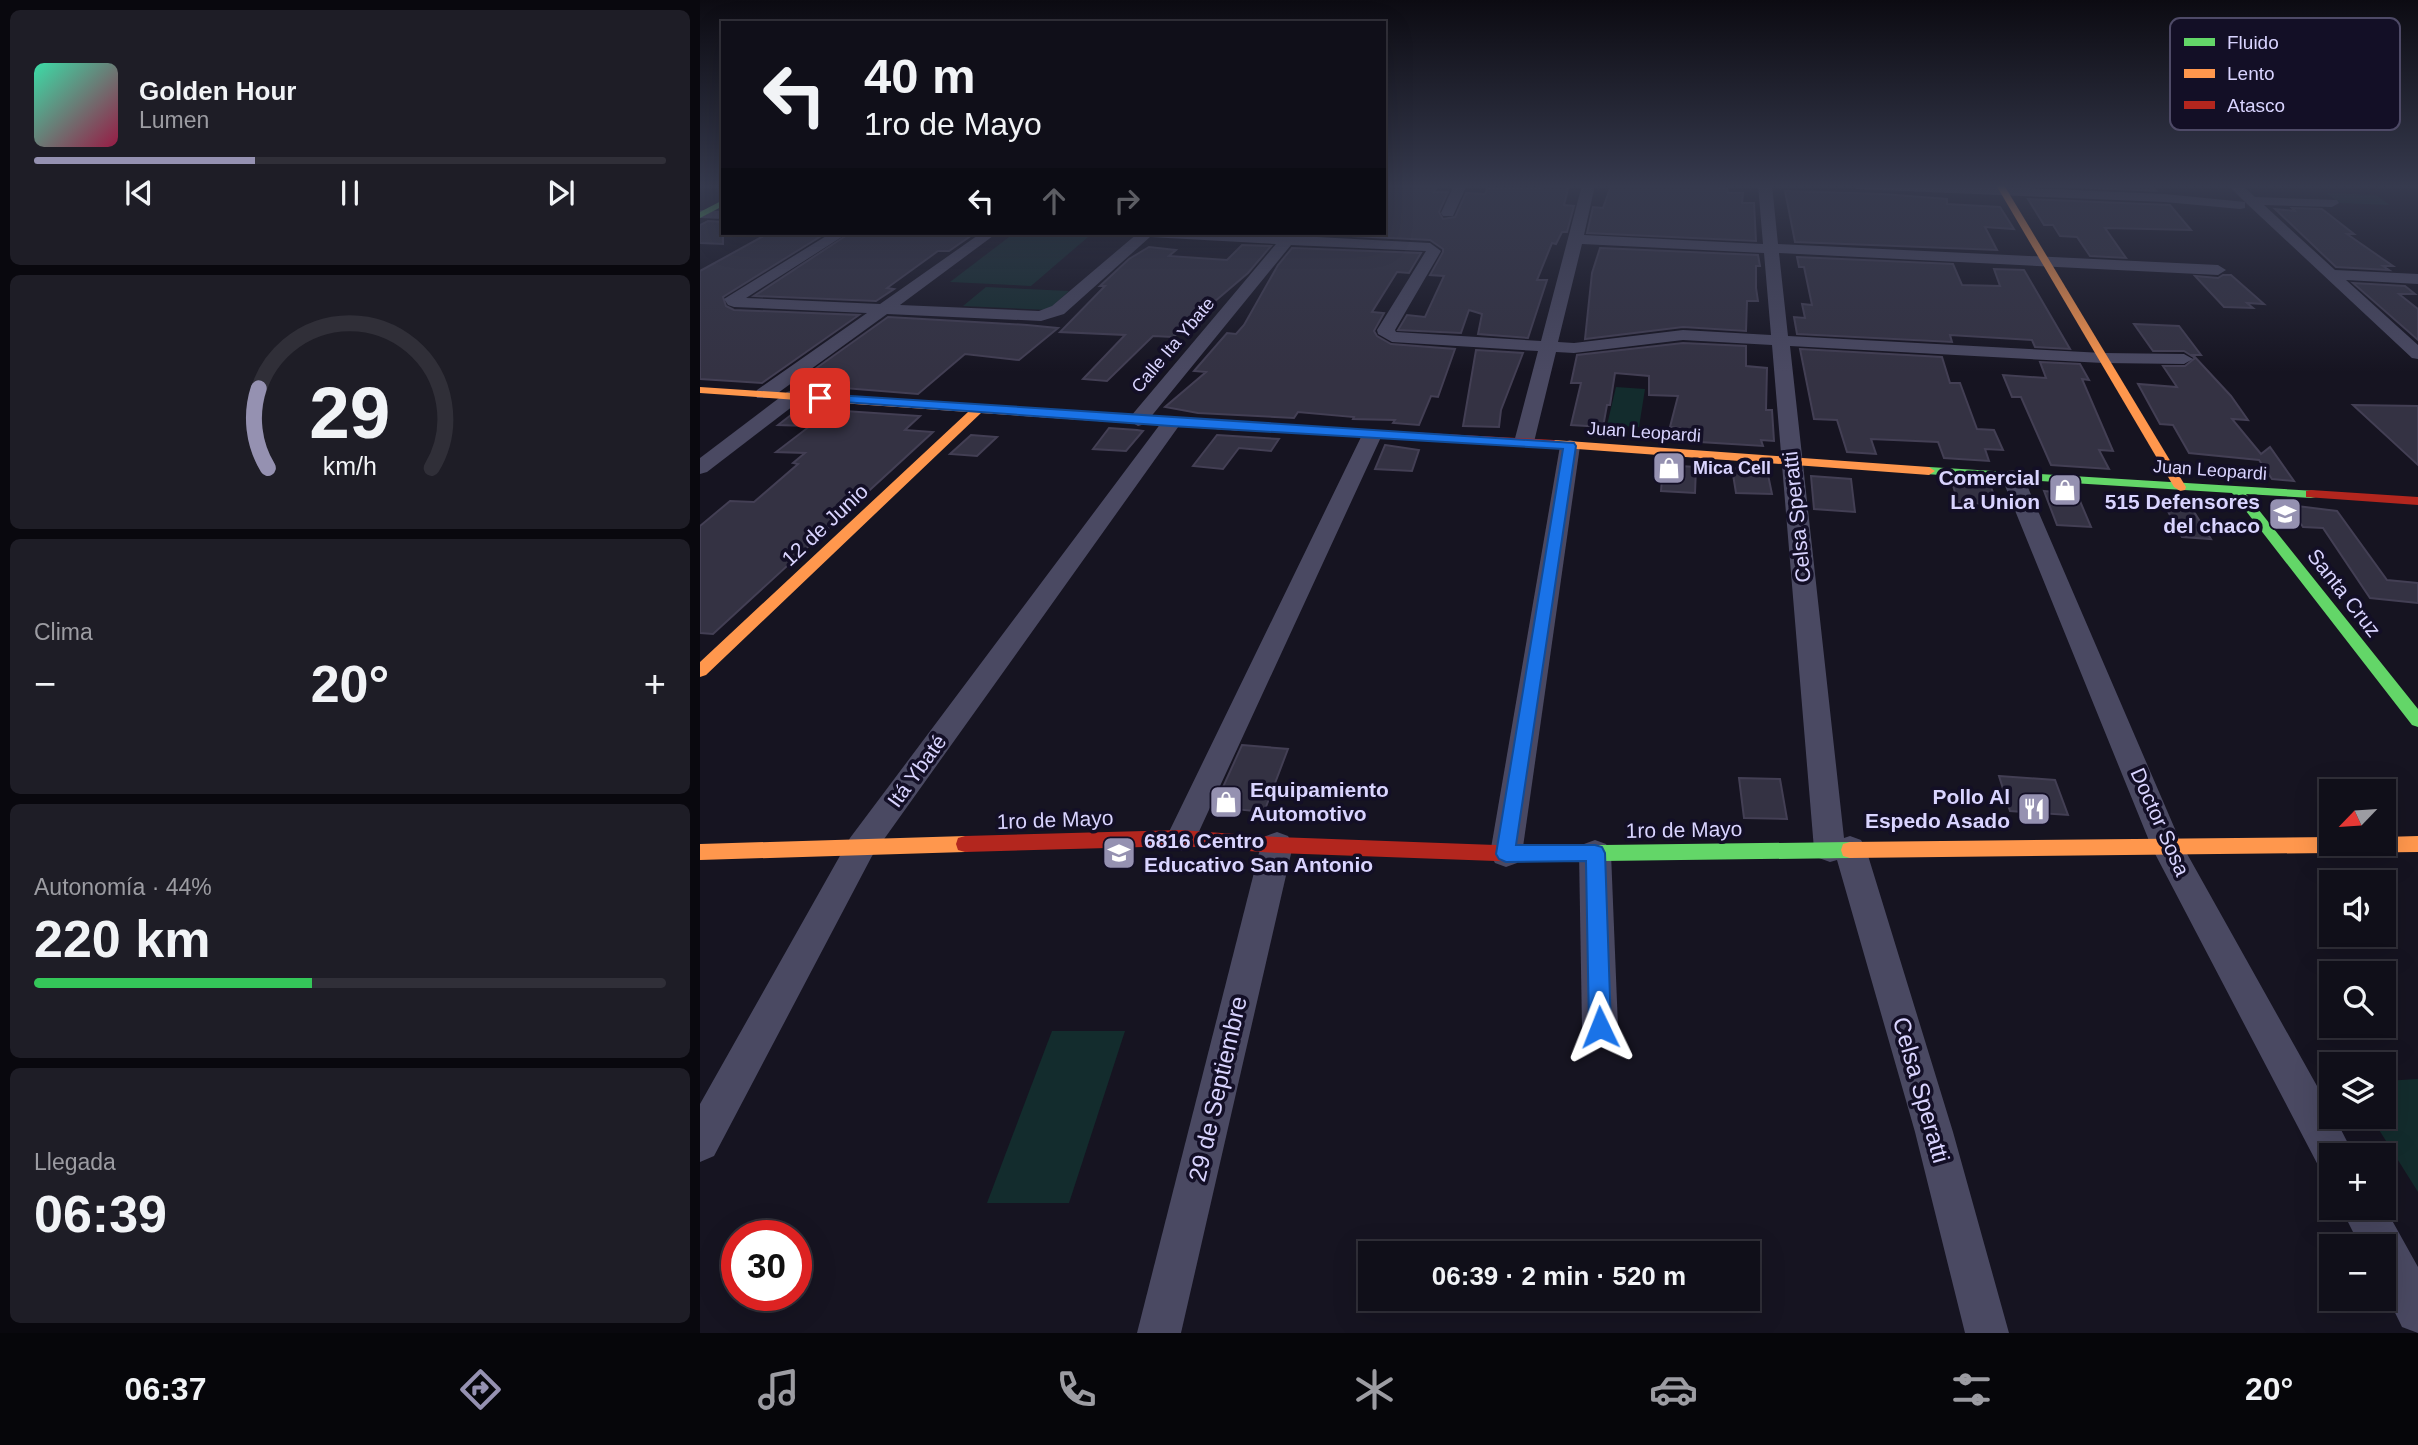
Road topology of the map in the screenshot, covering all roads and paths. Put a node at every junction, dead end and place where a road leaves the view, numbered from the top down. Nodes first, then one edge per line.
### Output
1 (818, 247) edge
2 (971, 247) edge
3 (1129, 247) edge
4 (1281, 247) edge
5 (1424, 247) edge
6 (1573, 247) edge
7 (1754, 247) edge
8 (2036, 247) edge
9 (2300, 247) edge
10 (1771, 248) junction
11 (2045, 262) junction
12 (2218, 270) dead end
13 (2332, 274) junction
14 (2418, 279) edge
15 (886, 309) junction
16 (1780, 342) junction
17 (1548, 347) junction
18 (2418, 354) edge
19 (2103, 358) junction
20 (2184, 359) dead end
21 (700, 390) edge
22 (764, 394) junction
23 (794, 396) junction
24 (979, 408) junction
25 (1138, 419) junction
26 (1171, 423) junction
27 (1372, 435) junction
28 (1524, 442) junction
29 (1570, 446) junction
30 (1792, 462) junction
31 (700, 468) edge
32 (2012, 476) junction
33 (2180, 487) junction
34 (2238, 491) junction
35 (2418, 501) edge
36 (700, 671) edge
37 (2418, 721) edge
38 (1181, 838) junction
39 (2418, 844) edge
40 (1277, 845) junction
41 (861, 847) junction
42 (2168, 848) junction
43 (1840, 849) junction
44 (700, 852) edge
45 (1595, 853) junction
46 (1506, 854) junction
47 (1600, 1027) dead end
48 (700, 1142) edge
49 (2328, 1143) edge
50 (2396, 1271) edge
51 (2418, 1311) edge
52 (1160, 1333) edge
53 (1987, 1333) edge

1 - 15 street
2 - 15 street
3 - 15 street
4 - 25 street, Calle Ita Ybate
5 - 17 street
6 - 17 street
7 - 10 street
8 - 11 main road
9 - 13 street
10 - 11 street
10 - 16 street, Celsa Speratti
11 - 12 street
11 - 19 main road
13 - 14 street
13 - 18 street
15 - 22 street
16 - 17 street
16 - 19 street
16 - 30 street, Celsa Speratti
17 - 28 street
19 - 20 street
19 - 33 main road
21 - 22 main road, Juan Leopardi
22 - 23 main road, Juan Leopardi
23 - 24 main road, Juan Leopardi
23 - 31 street
24 - 25 main road, Juan Leopardi
24 - 36 main road, 12 de Junio
25 - 26 main road, Juan Leopardi
26 - 27 main road, Juan Leopardi
26 - 41 street, Itá Ybaté
27 - 28 main road, Juan Leopardi
27 - 38 street
28 - 29 main road, Juan Leopardi
29 - 30 main road, Juan Leopardi
29 - 46 street
30 - 32 main road, Juan Leopardi
30 - 43 street, Celsa Speratti
32 - 33 main road, Juan Leopardi
32 - 42 street, Doctor Sosa
33 - 34 main road, Juan Leopardi
34 - 35 main road, Juan Leopardi
34 - 37 main road, Santa Cruz
38 - 40 main road, 1ro de Mayo
38 - 41 main road, 1ro de Mayo
39 - 42 main road, 1ro de Mayo
40 - 46 main road, 1ro de Mayo
40 - 52 street, 29 de Septiembre
41 - 44 main road, 1ro de Mayo
41 - 48 street, Itá Ybaté
42 - 43 main road, 1ro de Mayo
42 - 49 street, Doctor Sosa
43 - 45 main road, 1ro de Mayo
43 - 53 street, Celsa Speratti
45 - 46 main road, 1ro de Mayo
45 - 47 street
50 - 51 street

